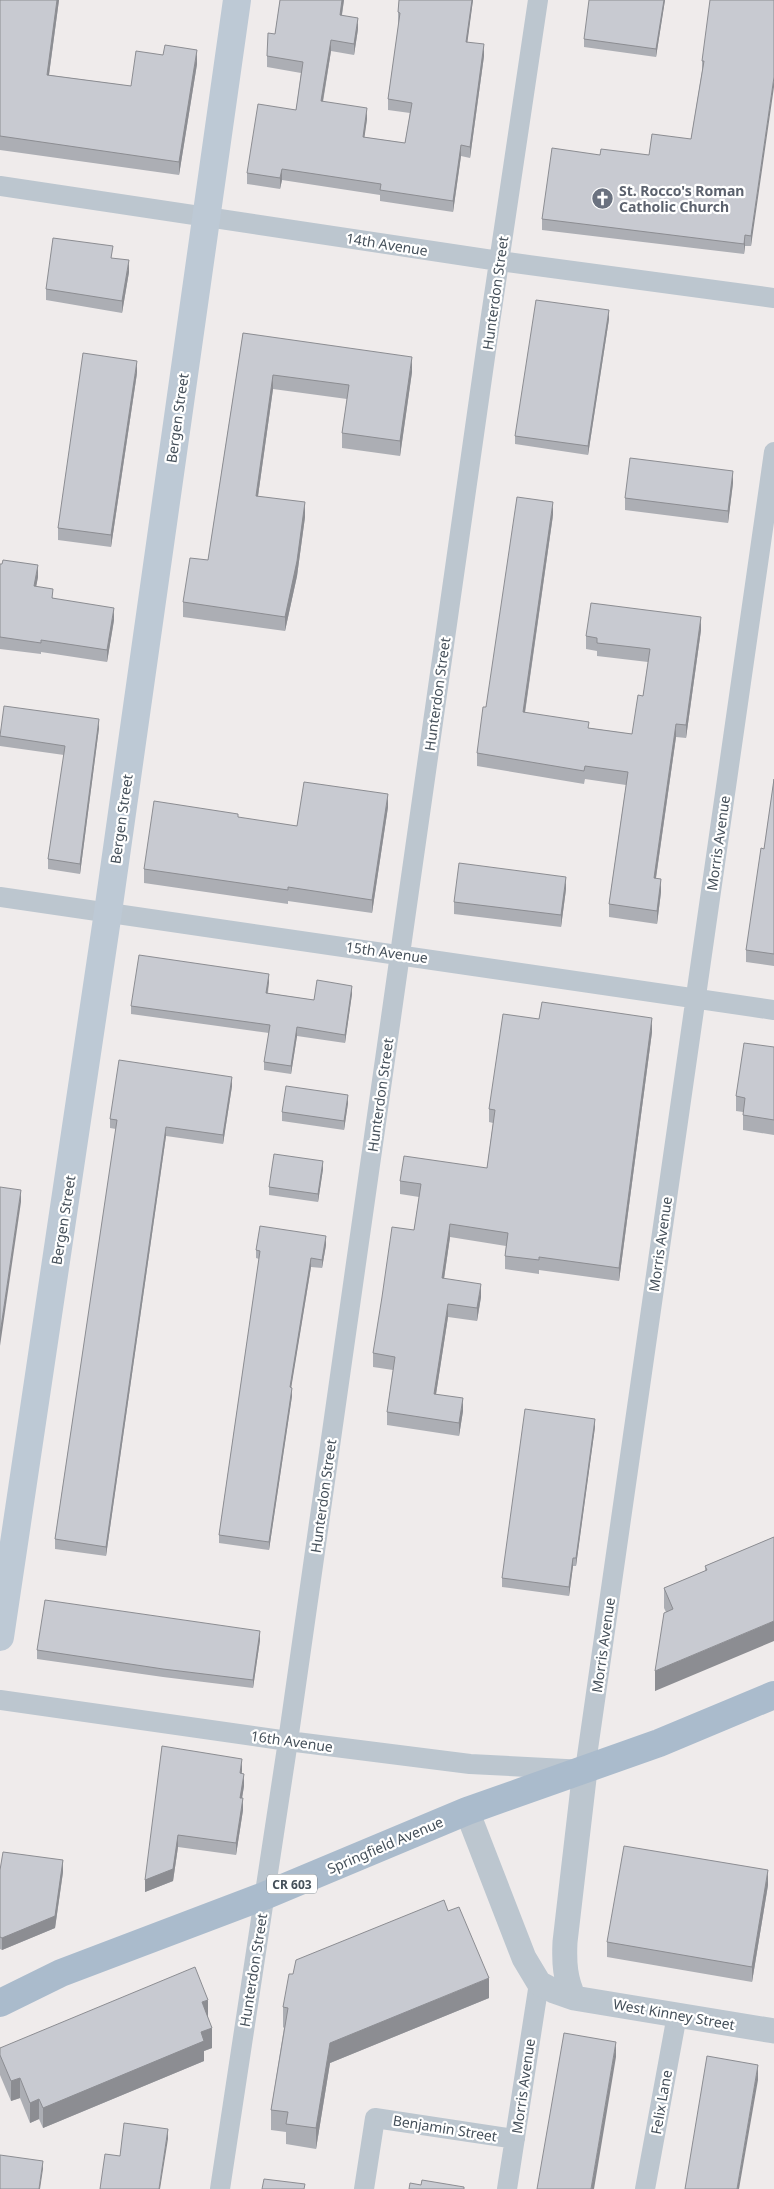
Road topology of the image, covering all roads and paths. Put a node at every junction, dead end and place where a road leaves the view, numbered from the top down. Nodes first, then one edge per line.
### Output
1 (237, 0) edge
2 (538, 0) edge
3 (0, 186) edge
4 (205, 216) junction
5 (499, 261) junction
6 (774, 298) edge
7 (774, 452) edge
8 (0, 897) edge
9 (108, 912) junction
10 (400, 954) junction
11 (696, 998) junction
12 (774, 1010) edge
13 (0, 1637) edge
14 (774, 1695) edge
15 (0, 1700) edge
16 (288, 1741) junction
17 (585, 1770) junction
18 (467, 1811) junction
19 (264, 1896) junction
20 (539, 1983) junction
21 (574, 1998) junction
22 (0, 2003) edge
23 (677, 2015) junction
24 (774, 2032) edge
25 (515, 2139) junction
26 (220, 2189) edge
27 (364, 2189) edge
28 (507, 2189) edge
29 (645, 2189) edge

1 - 4 main road, Bergen Street
2 - 5 street, Hunterdon Street
3 - 4 street, 14th Avenue
4 - 5 street, 14th Avenue
4 - 9 main road, Bergen Street
5 - 6 street, 14th Avenue
5 - 10 street, Hunterdon Street
7 - 11 street, Morris Avenue
8 - 9 street, 15th Avenue
9 - 10 street, 15th Avenue
9 - 13 main road, Bergen Street
10 - 11 street, 15th Avenue
10 - 16 street, Hunterdon Street
11 - 12 street, 15th Avenue
11 - 17 street, Morris Avenue
14 - 17 main road, Springfield Avenue / CR 603
15 - 16 street, 16th Avenue
16 - 17 street, 16th Avenue
16 - 19 street, Hunterdon Street
17 - 18 main road, Springfield Avenue / CR 603
17 - 21 street, Morris Avenue
18 - 19 main road, Springfield Avenue / CR 603
18 - 20 street
19 - 22 main road, Springfield Avenue / CR 603
19 - 26 street, Hunterdon Street
20 - 21 street
20 - 25 street, Morris Avenue
21 - 23 street, West Kinney Street
23 - 24 street, West Kinney Street
23 - 29 street, Felix Lane
25 - 27 street, Benjamin Street
25 - 28 street, Morris Avenue

